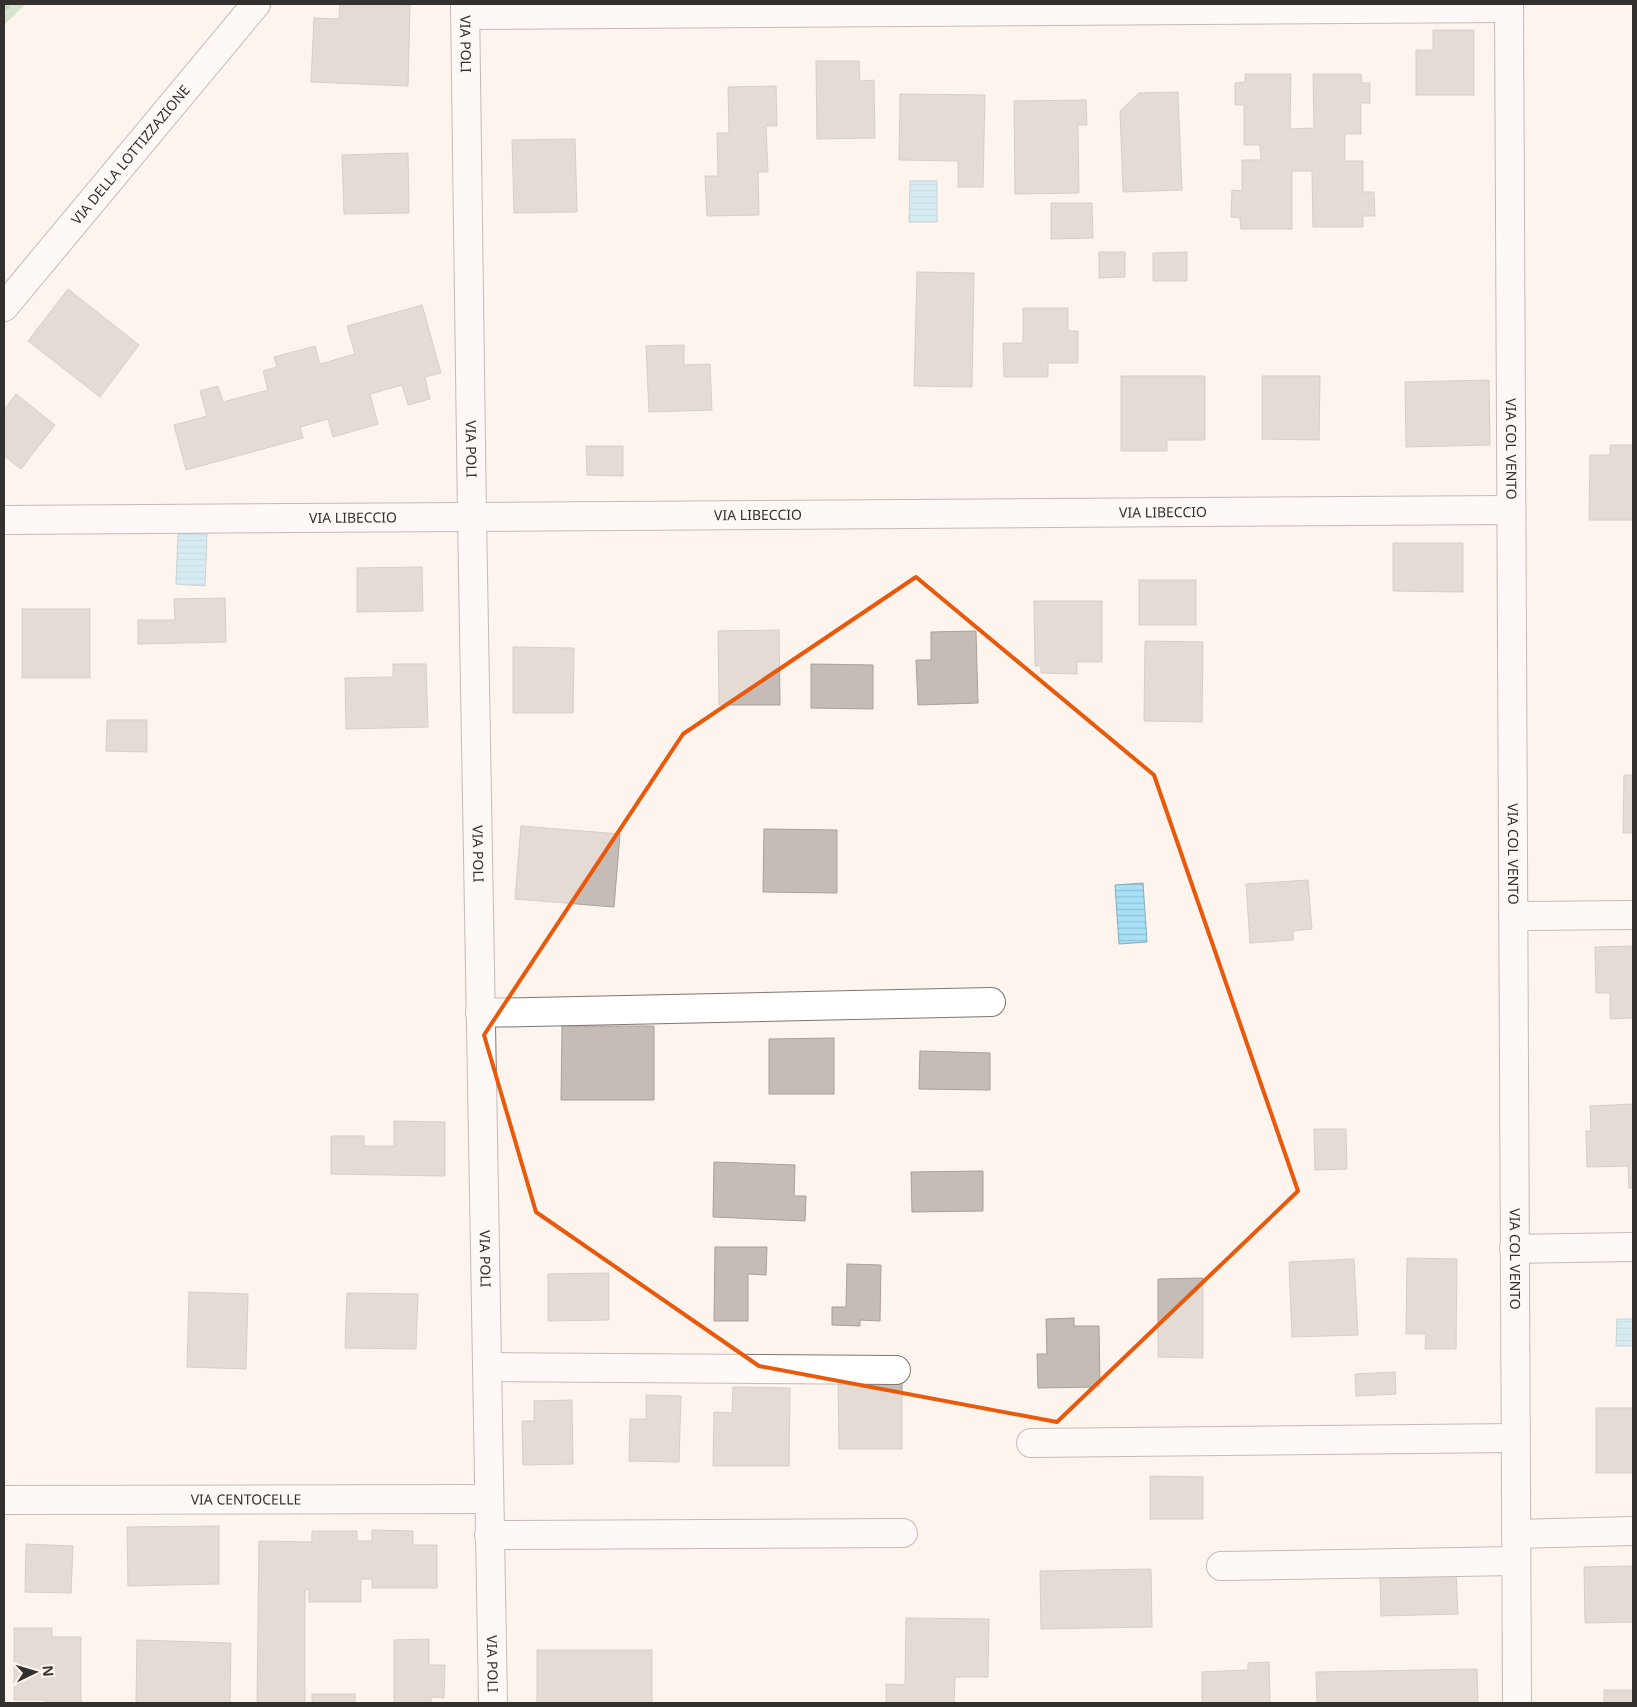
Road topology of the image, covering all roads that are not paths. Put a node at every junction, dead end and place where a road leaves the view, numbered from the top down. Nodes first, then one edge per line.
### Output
1 (256, 4) edge
2 (1508, 6) edge
3 (465, 9) edge
4 (4, 307) edge
5 (1511, 510) junction
6 (472, 517) junction
7 (4, 520) edge
8 (1633, 914) edge
9 (1513, 916) junction
10 (991, 1002) dead end
11 (480, 1013) junction
12 (1633, 1247) edge
13 (1514, 1249) junction
14 (487, 1367) junction
15 (896, 1370) dead end
16 (1516, 1438) junction
17 (1031, 1443) dead end
18 (489, 1499) junction
19 (4, 1500) edge
20 (1633, 1531) edge
21 (903, 1533) dead end
22 (1516, 1534) junction
23 (490, 1535) junction
24 (1516, 1561) junction
25 (1220, 1566) dead end
26 (493, 1703) edge
27 (1517, 1703) edge

1 - 4 street, VIA DELLA LOTTIZZAZIONE
2 - 3 street
2 - 5 street, VIA COL VENTO
3 - 6 street, VIA POLI
5 - 6 street, VIA LIBECCIO
5 - 9 street, VIA COL VENTO
6 - 7 street, VIA LIBECCIO
6 - 11 street, VIA POLI
8 - 9 street
9 - 13 street, VIA COL VENTO
10 - 11 street
11 - 14 street, VIA POLI
12 - 13 street
13 - 16 street, VIA COL VENTO
14 - 15 street
14 - 18 street, VIA POLI
16 - 17 street
16 - 22 street, VIA COL VENTO
18 - 19 street, VIA CENTOCELLE
18 - 23 street, VIA POLI
20 - 22 street
21 - 23 street
22 - 24 street, VIA COL VENTO
23 - 26 street, VIA POLI
24 - 25 street
24 - 27 street, VIA COL VENTO

